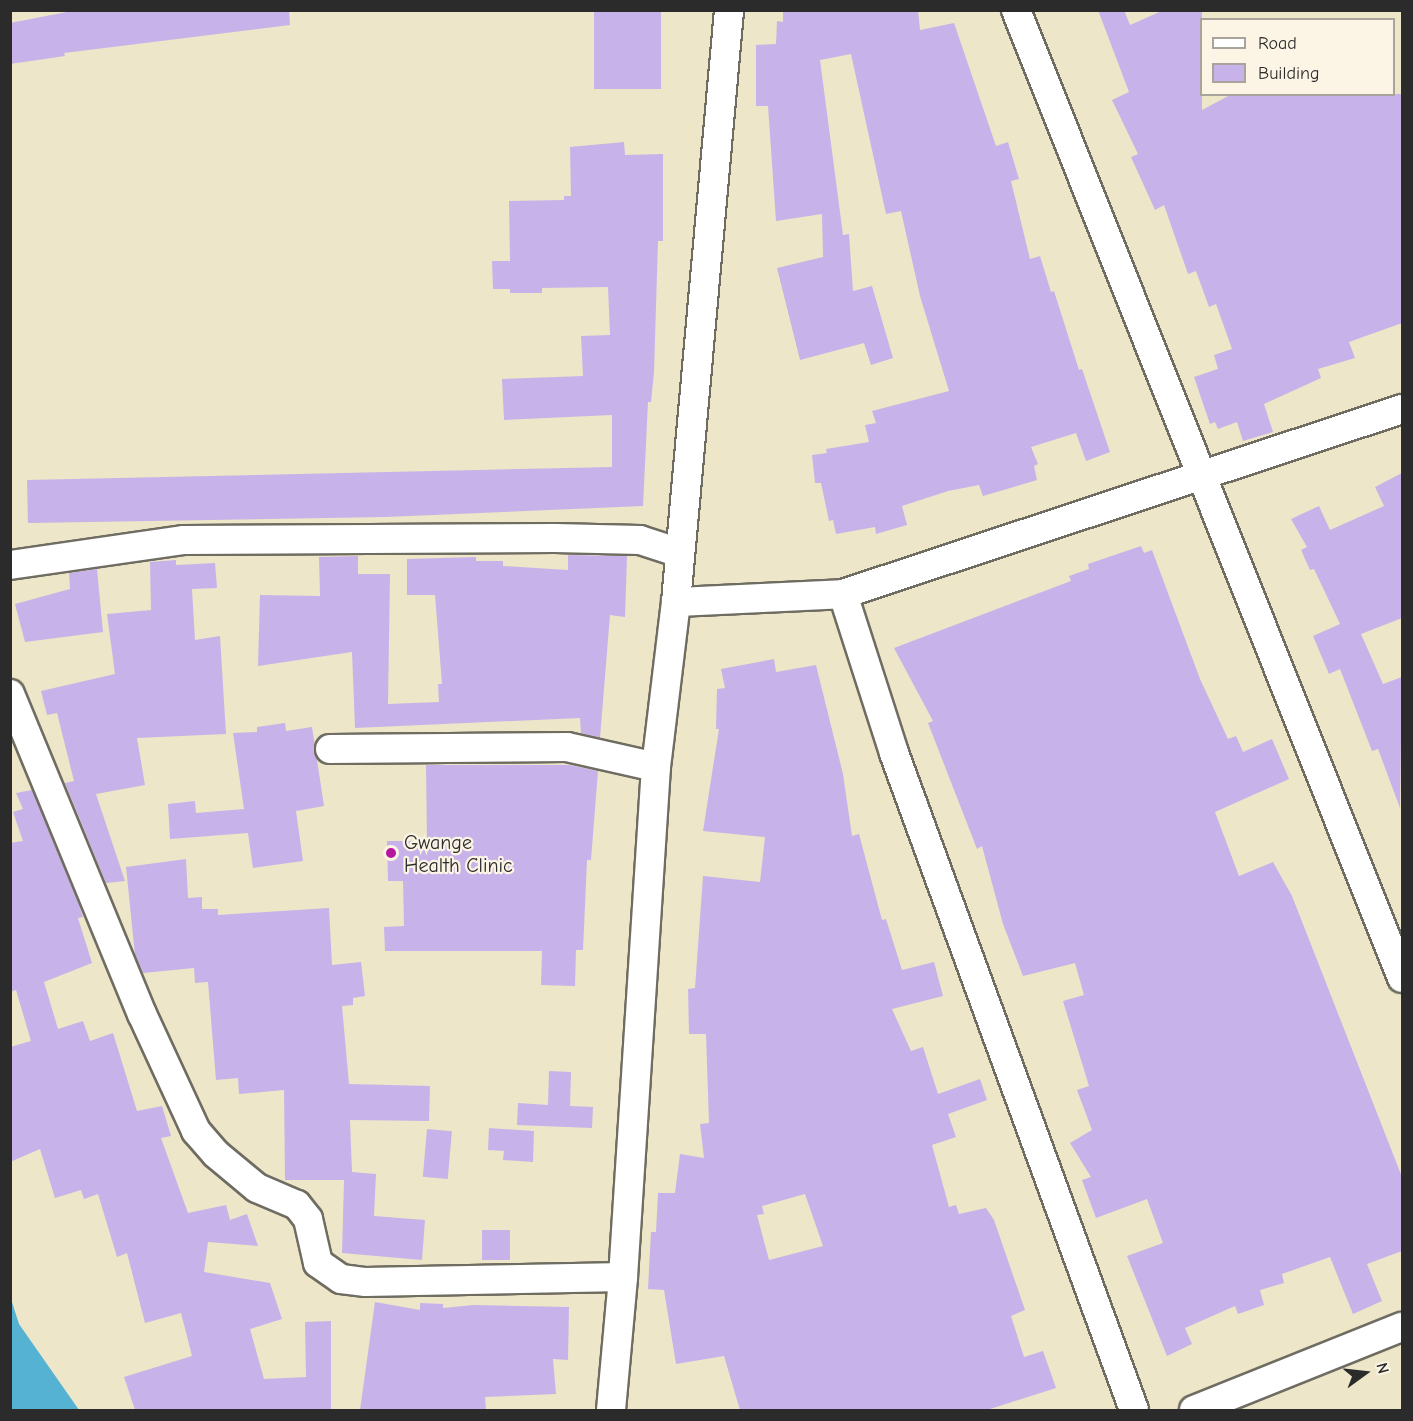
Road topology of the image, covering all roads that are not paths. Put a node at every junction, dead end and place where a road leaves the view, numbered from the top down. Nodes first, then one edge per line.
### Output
1 (729, 10) edge
2 (1016, 10) edge
3 (1402, 409) edge
4 (1200, 477) junction
5 (680, 553) junction
6 (10, 565) edge
7 (843, 594) junction
8 (676, 602) junction
9 (10, 694) edge
10 (330, 749) dead end
11 (656, 767) junction
12 (1402, 978) edge
13 (623, 1277) junction
14 (1402, 1327) edge
15 (611, 1410) edge
16 (1134, 1410) edge
17 (1194, 1410) edge

1 - 5 street
2 - 4 street
3 - 4 street
4 - 7 street
4 - 12 street
5 - 6 street
5 - 8 street
7 - 8 street
7 - 16 street
8 - 11 street
9 - 13 street
10 - 11 street
11 - 13 street
13 - 15 street
14 - 17 street

